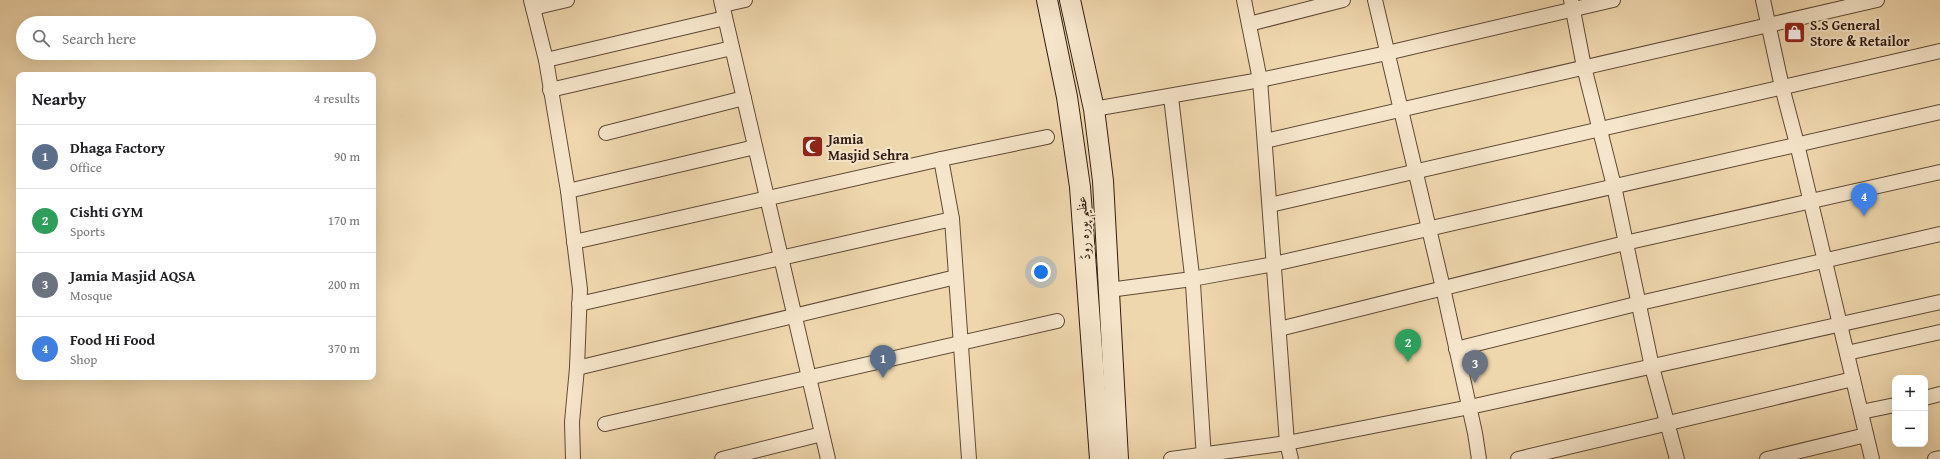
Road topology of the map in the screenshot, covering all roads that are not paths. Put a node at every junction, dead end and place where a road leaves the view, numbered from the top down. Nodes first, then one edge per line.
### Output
1 (567, 0) edge
2 (745, 0) edge
3 (1047, 0) edge
4 (1070, 0) edge
5 (1244, 0) edge
6 (1344, 0) edge
7 (1375, 0) edge
8 (1614, 0) edge
9 (1763, 0) edge
10 (1877, 0) edge
11 (532, 4) edge
12 (1572, 4) edge
13 (723, 8) edge
14 (1249, 24) junction
15 (1769, 25) junction
16 (732, 48) junction
17 (1940, 51) edge
18 (1387, 53) junction
19 (546, 60) junction
20 (1584, 67) junction
21 (1260, 80) junction
22 (1782, 87) junction
23 (550, 90) junction
24 (1171, 97) junction
25 (744, 98) junction
26 (1094, 109) junction
27 (1400, 110) junction
28 (1940, 112) edge
29 (1599, 131) junction
30 (606, 133) dead end
31 (1047, 137) dead end
32 (1265, 141) junction
33 (1797, 144) junction
34 (755, 147) junction
35 (941, 159) junction
36 (1415, 172) junction
37 (1940, 172) edge
38 (1614, 186) junction
39 (568, 191) junction
40 (767, 199) junction
41 (1811, 201) junction
42 (1270, 205) junction
43 (952, 219) junction
44 (1428, 229) junction
45 (1940, 234) edge
46 (574, 242) junction
47 (1625, 243) junction
48 (780, 257) junction
49 (1825, 261) junction
50 (1274, 264) junction
51 (956, 277) junction
52 (1192, 279) junction
53 (1443, 288) junction
54 (1109, 290) junction
55 (1940, 302) edge
56 (1640, 303) junction
57 (580, 304) junction
58 (794, 315) junction
59 (1057, 321) dead end
60 (1840, 324) junction
61 (1279, 329) junction
62 (1940, 332) edge
63 (960, 344) junction
64 (1456, 349) junction
65 (1847, 353) junction
66 (1652, 367) junction
67 (577, 368) junction
68 (808, 377) junction
69 (1853, 379) junction
70 (1940, 394) edge
71 (1928, 397) edge
72 (1892, 405) edge
73 (1470, 407) junction
74 (1861, 412) junction
75 (604, 424) dead end
76 (1668, 424) junction
77 (822, 434) junction
78 (1866, 435) junction
79 (1287, 443) junction
80 (1204, 457) edge
81 (1940, 458) edge
82 (573, 459) edge
83 (722, 459) edge
84 (828, 459) edge
85 (969, 459) edge
86 (1100, 459) edge
87 (1118, 459) edge
88 (1171, 459) edge
89 (1291, 459) edge
90 (1479, 459) edge
91 (1518, 459) edge
92 (1677, 459) edge
93 (1767, 459) edge
94 (1872, 459) edge
95 (1935, 459) edge

1 - 11 street
2 - 13 street
3 - 86 main road, عظیم پورہ روڈ
4 - 26 main road, عظیم پورہ روڈ
5 - 14 street
6 - 14 street
7 - 18 street
8 - 12 street
9 - 15 street
10 - 15 street
11 - 19 street
12 - 18 street
12 - 20 street
13 - 16 street
13 - 19 street
14 - 21 street
15 - 20 street
15 - 22 street
16 - 23 street
16 - 25 street
17 - 22 street
18 - 21 street
18 - 27 street
19 - 23 street
20 - 27 street
20 - 29 street
21 - 24 street
21 - 32 street
22 - 29 street
22 - 33 street
23 - 39 street
24 - 26 street
24 - 52 street
25 - 30 street
25 - 34 street
26 - 54 main road, عظیم پورہ روڈ
27 - 32 street
27 - 36 street
28 - 33 street
29 - 36 street
29 - 38 street
31 - 35 street
32 - 42 street
33 - 38 street
33 - 41 street
34 - 39 street
34 - 40 street
35 - 40 street
35 - 43 street
36 - 42 street
36 - 44 street
37 - 41 street
38 - 44 street
38 - 47 street
39 - 46 street
40 - 46 street
40 - 48 street
41 - 47 street
41 - 49 street
42 - 50 street
43 - 48 street
43 - 51 street
44 - 50 street
44 - 53 street
45 - 49 street
46 - 57 street
47 - 53 street
47 - 56 street
48 - 57 street
48 - 58 street
49 - 56 street
49 - 60 street
50 - 52 street
50 - 61 street
51 - 58 street
51 - 63 street
52 - 54 street
52 - 80 street
53 - 61 street
53 - 64 street
54 - 87 main road, عظیم پورہ روڈ
55 - 60 street
56 - 64 street
56 - 66 street
57 - 67 street
58 - 67 street
58 - 68 street
59 - 63 street
60 - 65 street
60 - 66 street
61 - 79 street
62 - 65 street
63 - 68 street
63 - 85 street
64 - 73 street
65 - 69 street
66 - 73 street
66 - 76 street
67 - 82 street
68 - 75 street
68 - 77 street
69 - 74 street
69 - 76 street
70 - 71 street
72 - 74 street
73 - 79 street
73 - 90 street
74 - 78 street
76 - 91 street
76 - 92 street
77 - 83 street
77 - 84 street
78 - 93 street
78 - 94 street
79 - 80 street
79 - 89 street
80 - 88 street
81 - 95 street

